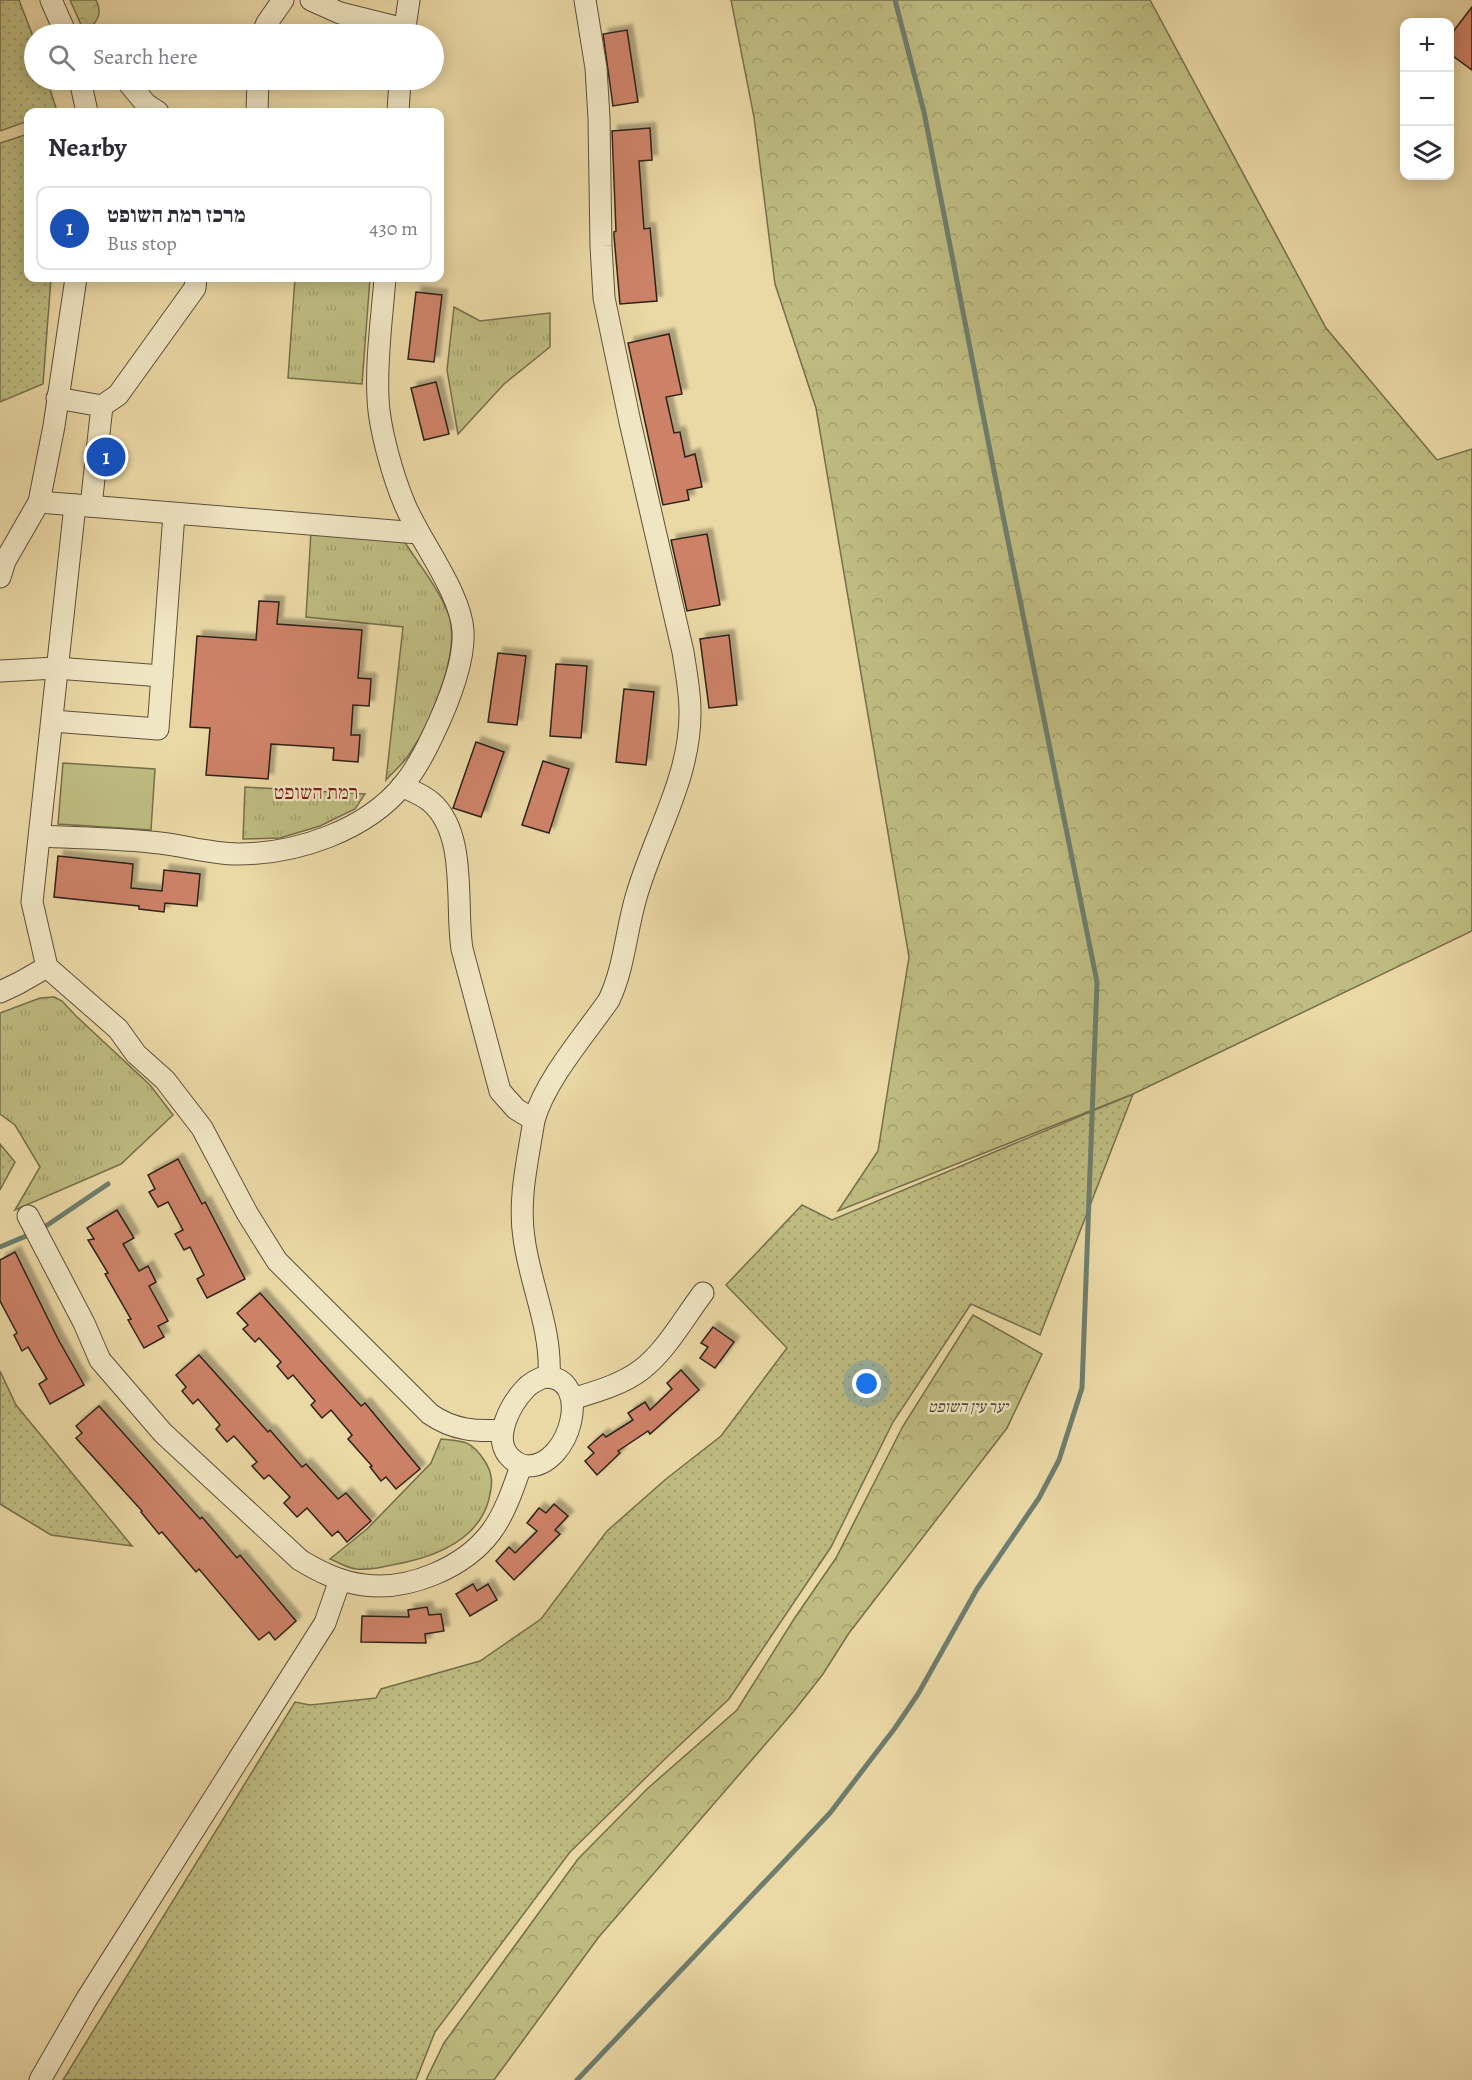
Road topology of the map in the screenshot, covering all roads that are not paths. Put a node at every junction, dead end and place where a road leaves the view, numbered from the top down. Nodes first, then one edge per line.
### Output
1 (51, 0) edge
2 (283, 0) edge
3 (311, 0) edge
4 (408, 0) edge
5 (585, 0) edge
6 (62, 24) edge
7 (267, 24) edge
8 (377, 24) edge
9 (405, 24) edge
10 (82, 90) edge
11 (134, 90) edge
12 (258, 90) edge
13 (399, 90) edge
14 (86, 108) edge
15 (152, 108) edge
16 (257, 108) edge
17 (398, 108) edge
18 (75, 282) edge
19 (196, 282) edge
20 (385, 282) edge
21 (57, 398) junction
22 (102, 406) junction
23 (39, 502) junction
24 (83, 506) junction
25 (174, 514) junction
26 (418, 533) junction
27 (0, 577) edge
28 (56, 669) junction
29 (0, 671) edge
30 (162, 676) junction
31 (52, 721) junction
32 (402, 786) junction
33 (39, 836) junction
34 (47, 967) junction
35 (0, 992) edge
36 (534, 1120) junction
37 (28, 1216) dead end
38 (703, 1293) dead end
39 (549, 1377) junction
40 (572, 1400) junction
41 (503, 1430) junction
42 (521, 1466) junction
43 (340, 1580) junction
44 (40, 2080) edge

1 - 6 street
2 - 7 street
3 - 8 street
4 - 9 street
5 - 36 street
10 - 14 street
11 - 15 street
12 - 16 street
13 - 17 street
18 - 21 street
19 - 22 street
20 - 26 street
21 - 22 street
21 - 23 street
22 - 24 street
23 - 24 street
23 - 27 street
24 - 25 street
24 - 28 street
25 - 26 street
25 - 30 street
26 - 32 street
28 - 29 street
28 - 30 street
28 - 31 street
30 - 31 street
31 - 33 street
32 - 33 street
32 - 36 street
33 - 34 street
34 - 35 street
34 - 41 street
36 - 39 street
37 - 43 street
38 - 40 street
39 - 40 street
39 - 41 street
40 - 42 street
41 - 42 street
42 - 43 street
43 - 44 street

